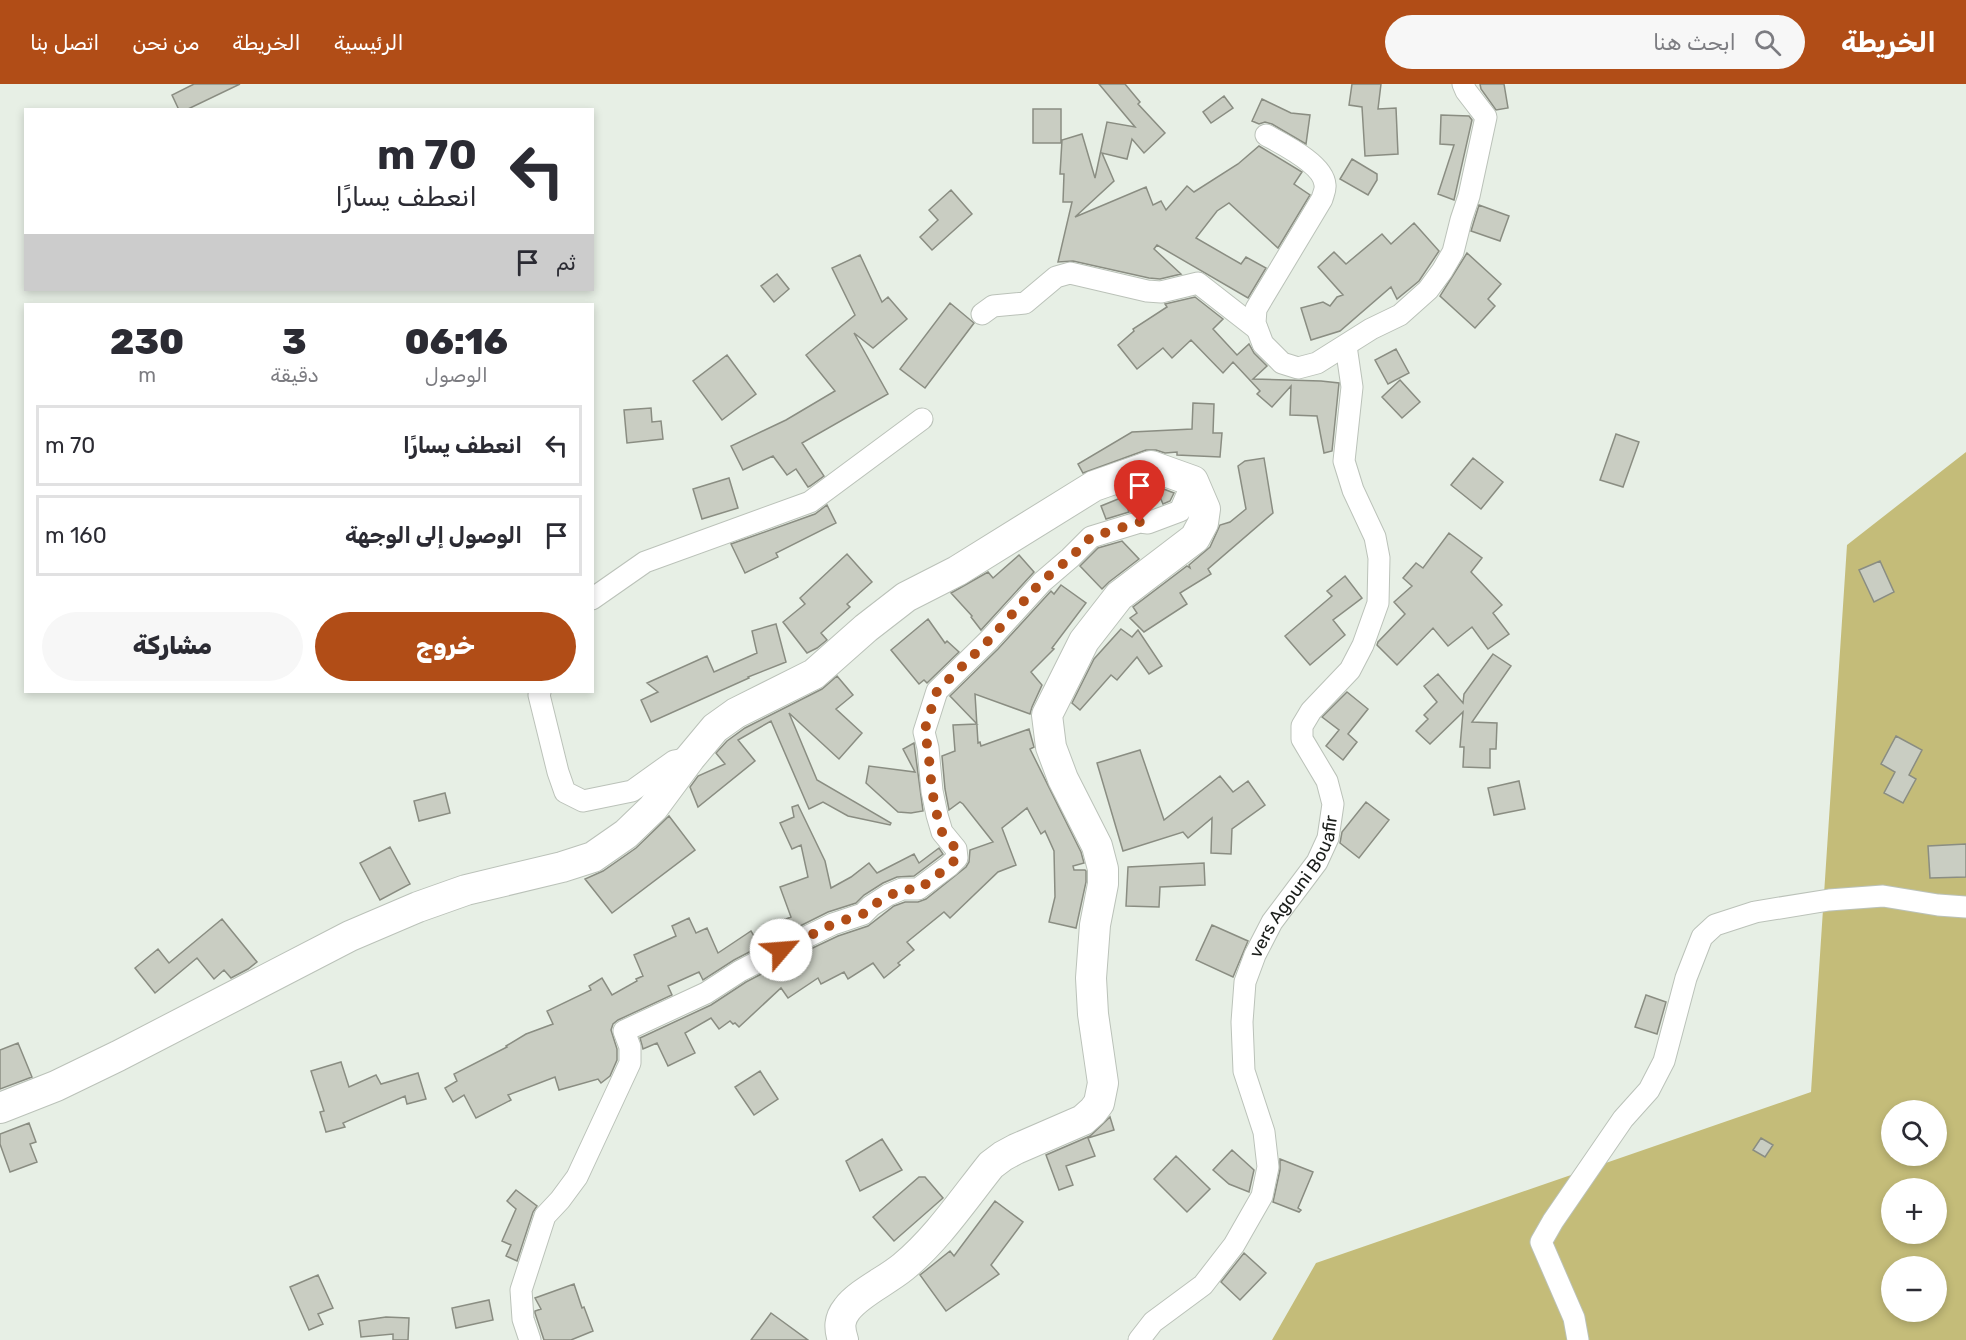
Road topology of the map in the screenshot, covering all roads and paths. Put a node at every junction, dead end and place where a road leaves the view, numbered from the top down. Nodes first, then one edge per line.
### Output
1 (1463, 84) edge
2 (1266, 135) dead end
3 (982, 314) dead end
4 (1257, 329) junction
5 (1346, 346) junction
6 (922, 419) dead end
7 (1193, 481) junction
8 (594, 598) edge
9 (540, 693) edge
10 (690, 758) junction
11 (1966, 907) edge
12 (0, 1108) edge
13 (530, 1340) edge
14 (843, 1340) edge
15 (1139, 1340) edge
16 (1578, 1340) edge

1 - 5 street
2 - 4 street
3 - 4 street
4 - 5 street
5 - 15 street, vers Agouni Bouafir
6 - 8 street
7 - 10 main road
7 - 13 street
7 - 14 main road
9 - 10 street
10 - 12 main road
11 - 16 street

